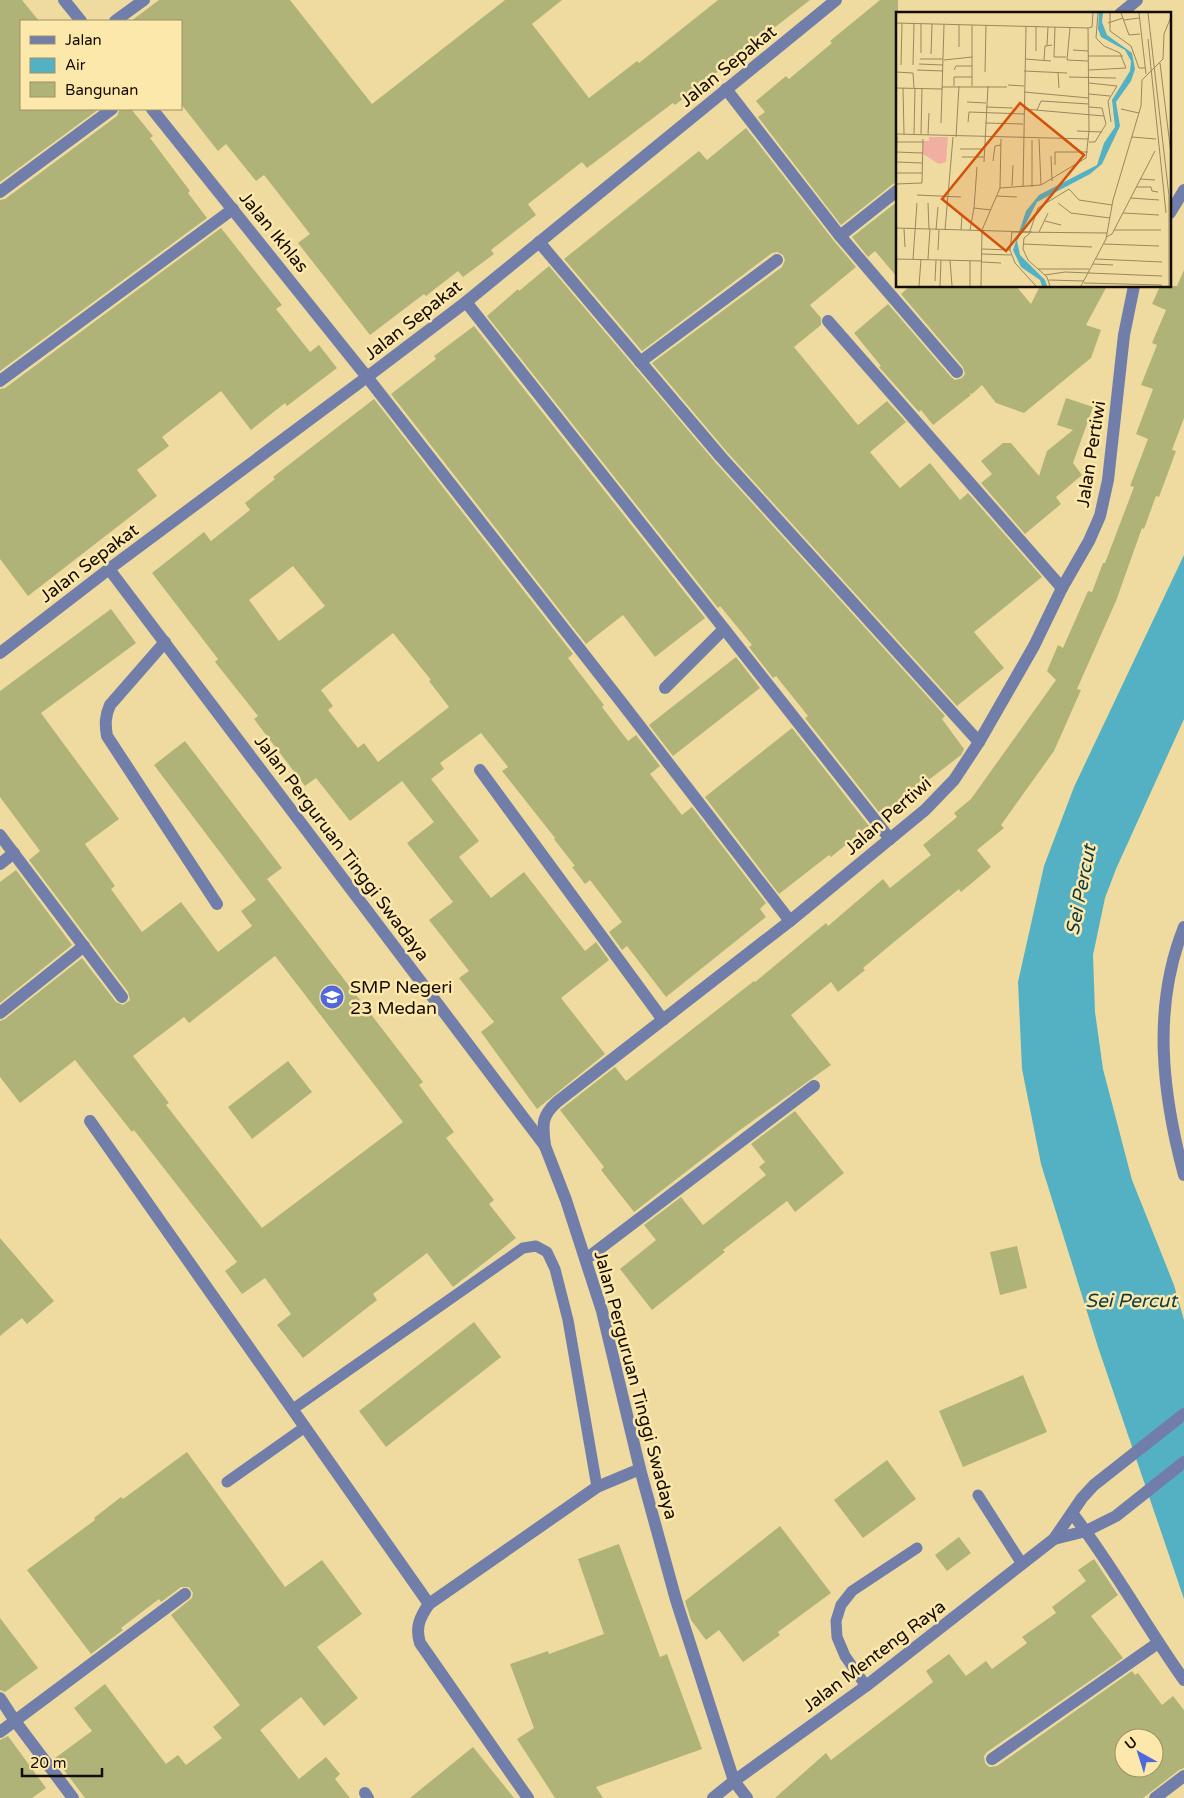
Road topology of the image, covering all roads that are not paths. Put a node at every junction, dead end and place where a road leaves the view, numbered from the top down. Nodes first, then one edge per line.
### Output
1 (64, 0) edge
2 (144, 0) edge
3 (836, 0) edge
4 (1138, 0) edge
5 (1123, 12) edge
6 (80, 20) edge
7 (116, 20) edge
8 (726, 90) junction
9 (111, 110) edge
10 (153, 110) edge
11 (1184, 190) edge
12 (0, 192) edge
13 (896, 192) edge
14 (233, 209) junction
15 (1172, 210) edge
16 (840, 236) junction
17 (539, 242) junction
18 (777, 260) dead end
19 (1134, 288) edge
20 (466, 302) junction
21 (828, 320) dead end
22 (640, 362) junction
23 (957, 372) dead end
24 (367, 377) junction
25 (0, 381) edge
26 (109, 569) junction
27 (1062, 588) junction
28 (724, 629) junction
29 (165, 642) junction
30 (0, 653) edge
31 (666, 688) dead end
32 (979, 742) junction
33 (480, 770) dead end
34 (0, 836) edge
35 (890, 839) junction
36 (14, 853) junction
37 (0, 864) edge
38 (217, 904) dead end
39 (790, 922) junction
40 (1184, 926) edge
41 (84, 946) junction
42 (122, 997) dead end
43 (0, 1013) edge
44 (663, 1020) junction
45 (814, 1086) dead end
46 (90, 1120) dead end
47 (545, 1146) junction
48 (1184, 1175) edge
49 (586, 1259) junction
50 (293, 1409) junction
51 (1184, 1414) edge
52 (305, 1426) junction
53 (1184, 1462) edge
54 (640, 1469) junction
55 (227, 1482) dead end
56 (597, 1487) junction
57 (978, 1495) dead end
58 (1072, 1513) junction
59 (1086, 1531) junction
60 (1054, 1539) junction
61 (917, 1548) dead end
62 (1022, 1564) junction
63 (185, 1594) dead end
64 (429, 1604) junction
65 (1158, 1643) junction
66 (1184, 1680) edge
67 (866, 1686) junction
68 (0, 1698) edge
69 (15, 1721) junction
70 (0, 1732) edge
71 (992, 1759) dead end
72 (1184, 1776) edge
73 (734, 1781) junction
74 (73, 1798) edge
75 (528, 1798) edge
76 (713, 1798) edge
77 (748, 1798) edge
78 (1155, 1798) edge

1 - 6 street
2 - 7 street
3 - 8 street, Jalan Sepakat
4 - 5 street
8 - 16 street
8 - 17 street, Jalan Sepakat
9 - 12 street
10 - 14 street, Jalan Ikhlas
11 - 15 street
13 - 16 street
14 - 24 street, Jalan Ikhlas
14 - 25 street
16 - 23 street
17 - 20 street, Jalan Sepakat
17 - 22 street
18 - 22 street
19 - 27 street, Jalan Pertiwi
20 - 24 street, Jalan Sepakat
20 - 28 street
21 - 27 street
22 - 32 street
24 - 26 street, Jalan Sepakat
24 - 39 street, Jalan Ikhlas
26 - 29 street, Jalan Perguruan Tinggi Swadaya
26 - 30 street, Jalan Sepakat
27 - 32 street, Jalan Pertiwi
28 - 31 street
28 - 35 street
29 - 38 street
29 - 47 street, Jalan Perguruan Tinggi Swadaya
32 - 35 street, Jalan Pertiwi
33 - 44 street
34 - 36 street
35 - 39 street, Jalan Pertiwi
36 - 37 street
36 - 41 street
39 - 44 street, Jalan Pertiwi
40 - 48 street
41 - 42 street
41 - 43 street
44 - 47 street, Jalan Pertiwi
45 - 49 street
46 - 50 street
47 - 49 street, Jalan Perguruan Tinggi Swadaya
49 - 54 street, Jalan Perguruan Tinggi Swadaya
50 - 52 street
50 - 56 lane
51 - 58 street, Jalan Menteng Raya
52 - 55 lane
52 - 64 street
53 - 59 street, Jalan Menteng Raya
54 - 56 street
54 - 73 street, Jalan Perguruan Tinggi Swadaya
56 - 64 street
57 - 62 lane
58 - 59 street
58 - 60 street, Jalan Menteng Raya
59 - 60 street, Jalan Menteng Raya
59 - 65 street
60 - 62 street, Jalan Menteng Raya
61 - 67 lane
62 - 67 street, Jalan Menteng Raya
63 - 69 street
64 - 75 street
65 - 66 street
65 - 71 street
67 - 73 street, Jalan Menteng Raya
68 - 69 street
69 - 70 street
69 - 74 street
72 - 78 street
73 - 76 street, Jalan Menteng Raya
73 - 77 street

